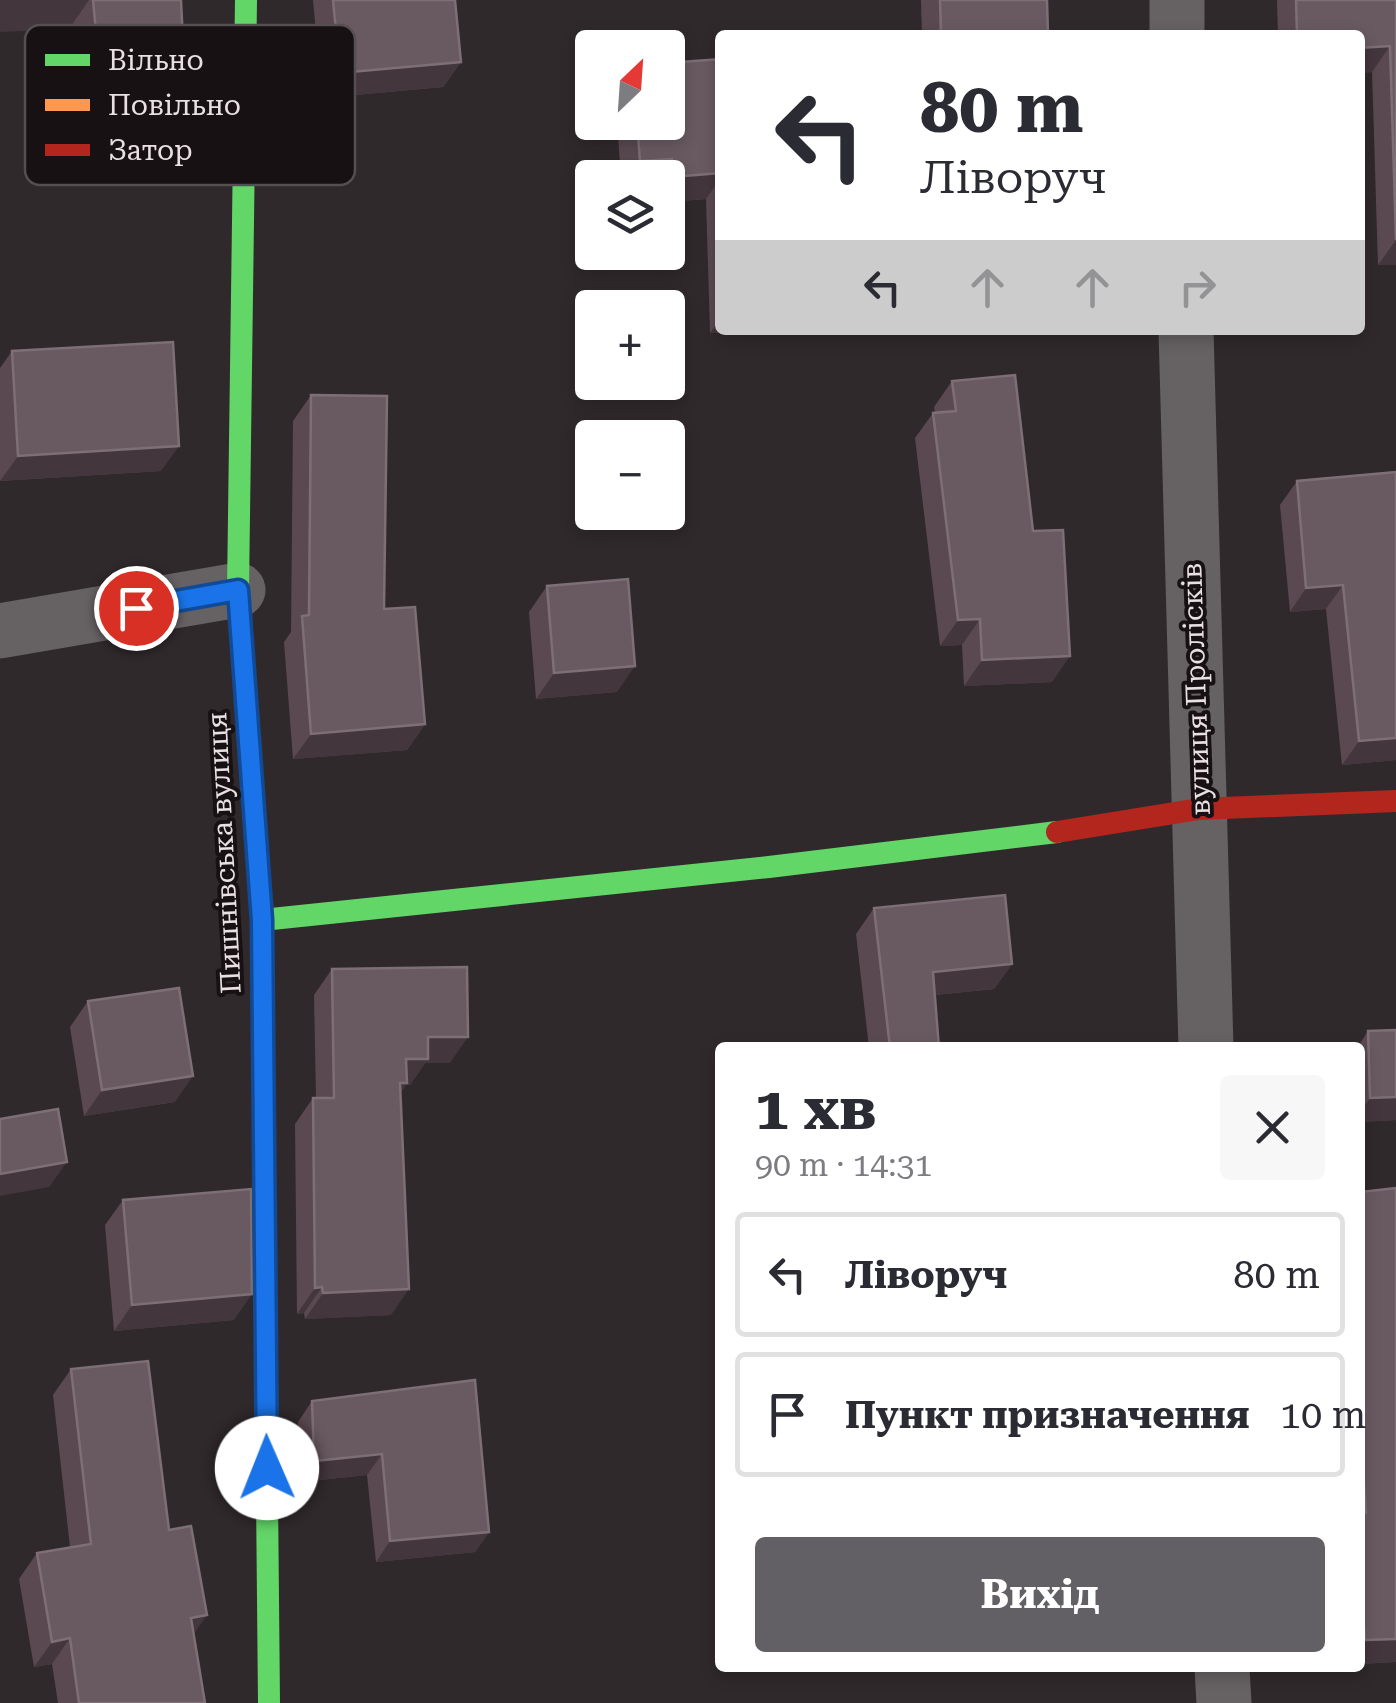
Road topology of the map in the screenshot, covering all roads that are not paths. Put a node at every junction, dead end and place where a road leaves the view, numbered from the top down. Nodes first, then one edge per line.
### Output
1 (246, 0) edge
2 (1176, 0) edge
3 (246, 25) edge
4 (1178, 30) edge
5 (243, 185) edge
6 (1186, 335) edge
7 (238, 590) junction
8 (0, 631) edge
9 (1396, 801) edge
10 (1200, 809) junction
11 (262, 920) junction
12 (1206, 1042) edge
13 (1222, 1672) edge
14 (268, 1703) edge
15 (1224, 1703) edge

1 - 3 street, Пишнівська вулиця
2 - 4 street
5 - 7 street, Пишнівська вулиця
6 - 10 street, вулиця Пролісків
7 - 8 street
7 - 11 street, Пишнівська вулиця
9 - 10 street
10 - 11 street
10 - 12 street, вулиця Пролісків
11 - 14 street, Пишнівська вулиця
13 - 15 street

